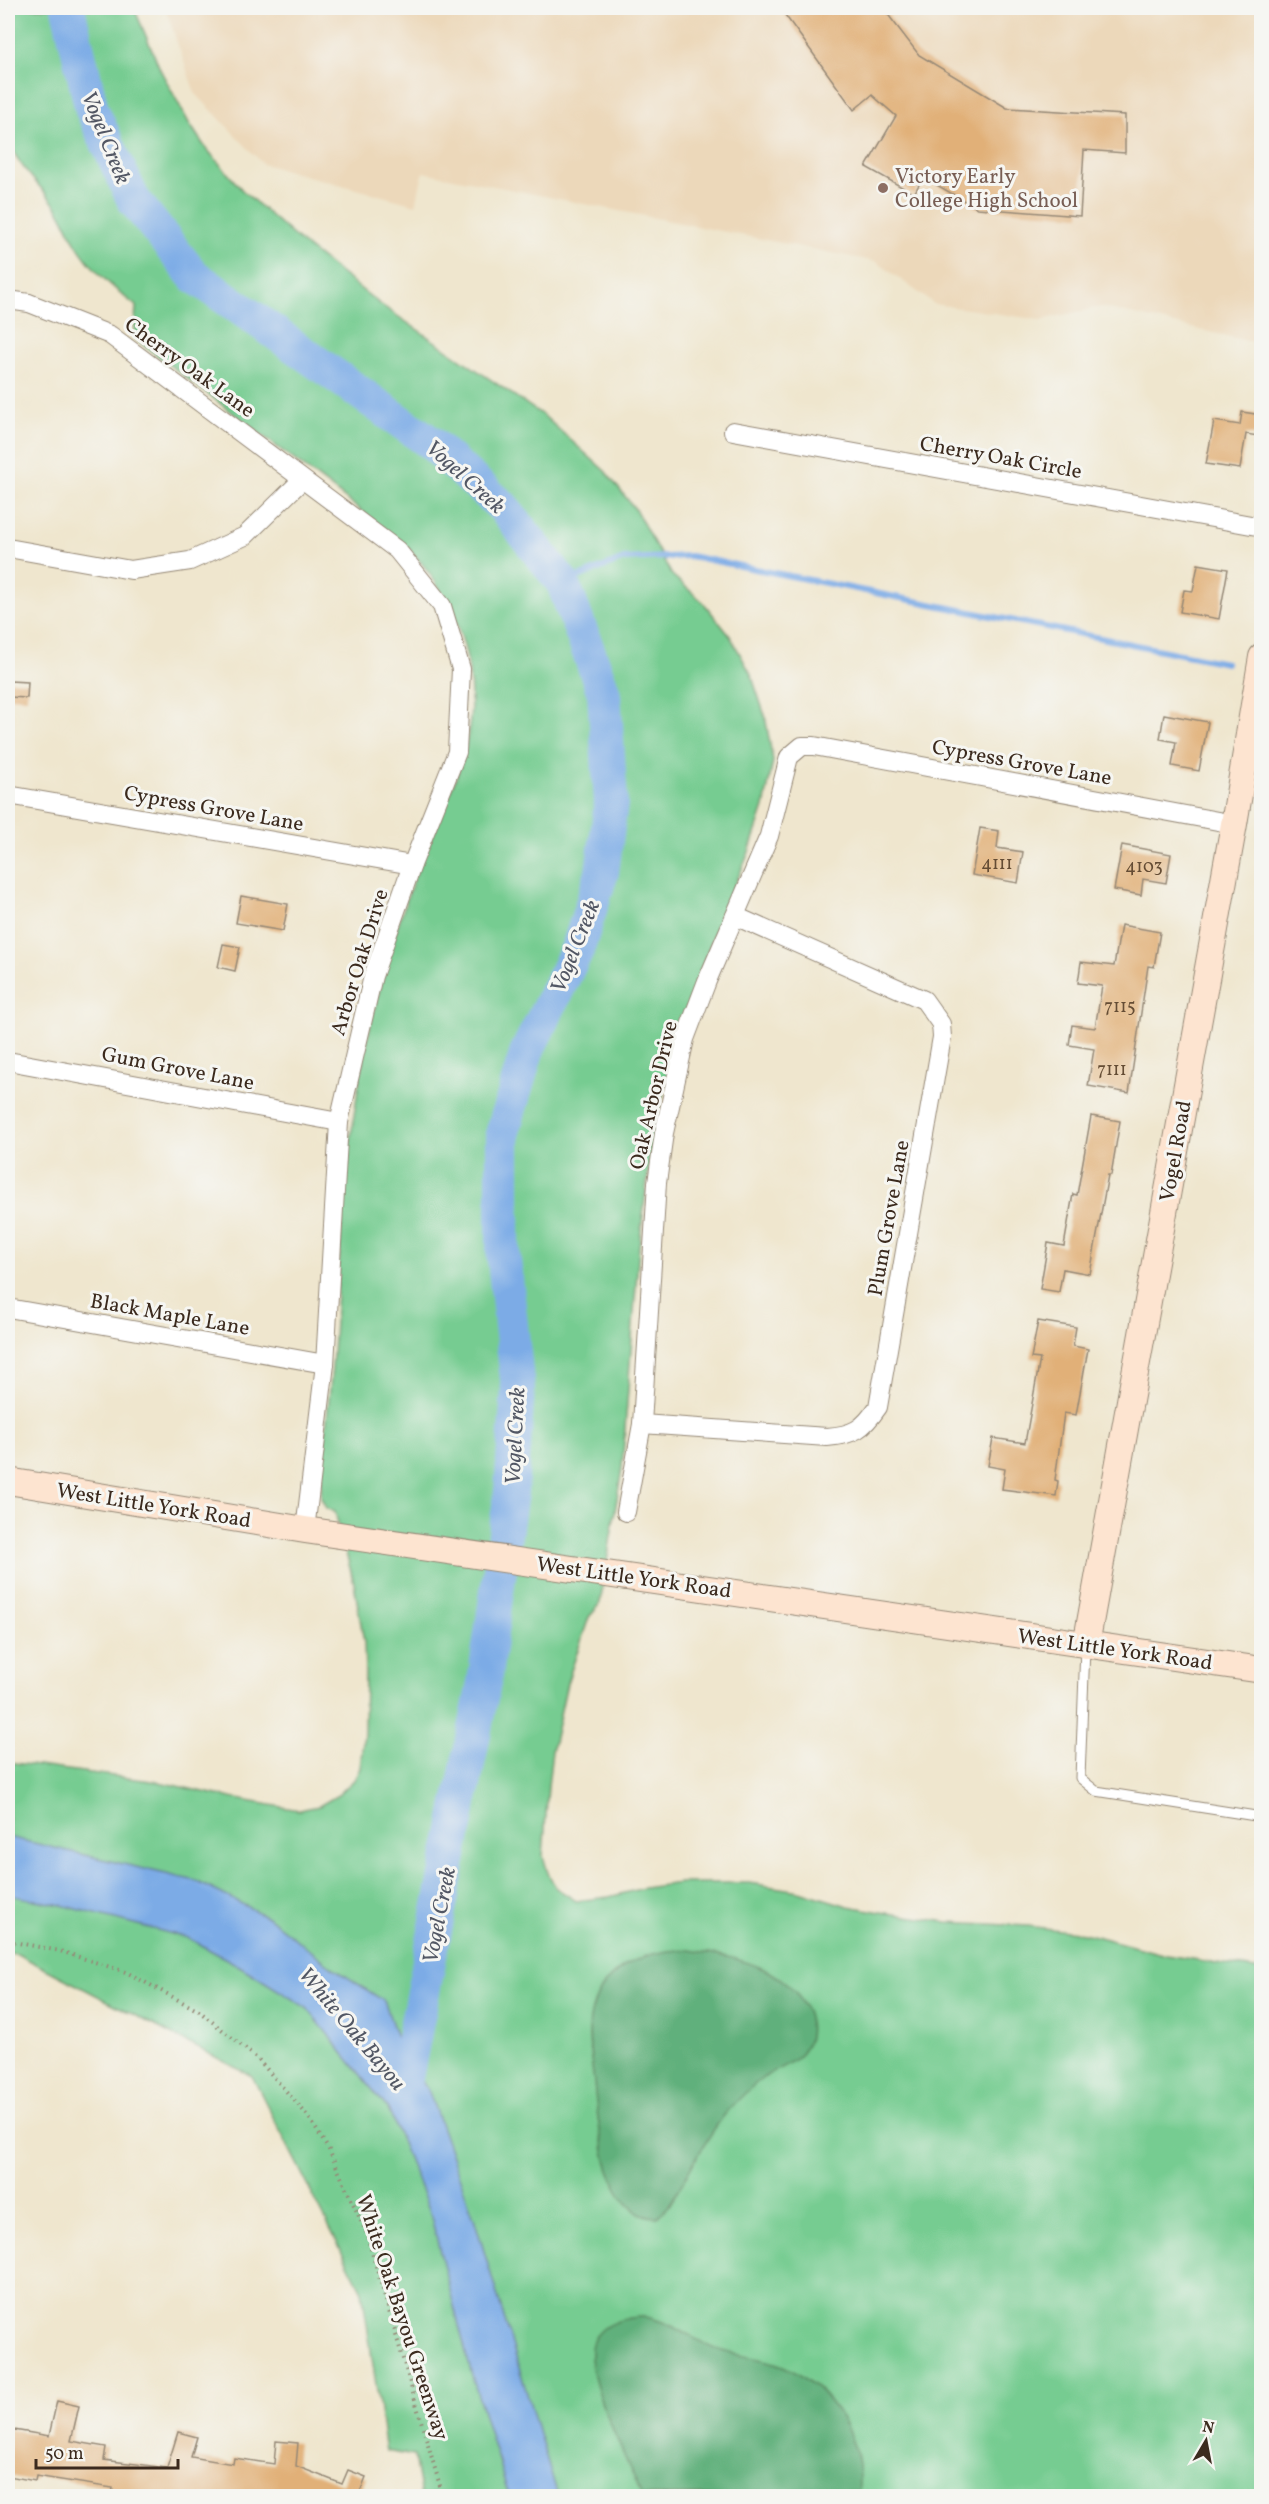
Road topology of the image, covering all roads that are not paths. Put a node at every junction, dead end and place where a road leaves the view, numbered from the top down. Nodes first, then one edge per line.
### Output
1 (8, 300) edge
2 (733, 431) dead end
3 (302, 480) junction
4 (1262, 527) edge
5 (8, 548) edge
6 (1262, 657) edge
7 (802, 746) joint
8 (8, 795) edge
9 (1234, 824) junction
10 (412, 865) junction
11 (735, 916) junction
12 (8, 1060) edge
13 (339, 1122) junction
14 (8, 1308) edge
15 (325, 1364) junction
16 (642, 1424) junction
17 (8, 1481) edge
18 (626, 1512) dead end
19 (305, 1530) junction
20 (1086, 1645) junction
21 (1262, 1670) edge
22 (1262, 1817) edge

1 - 3 street, Cherry Oak Lane
2 - 4 street, Cherry Oak Circle
3 - 5 street
3 - 10 street, Arbor Oak Drive
6 - 9 street, Vogel Road
7 - 9 street, Cypress Grove Lane
7 - 11 street, Oak Arbor Drive
8 - 10 street, Cypress Grove Lane
9 - 20 street, Vogel Road
10 - 13 street, Arbor Oak Drive
11 - 16 street, Oak Arbor Drive
11 - 16 street, Plum Grove Lane
12 - 13 street, Gum Grove Lane
13 - 15 street, Arbor Oak Drive
14 - 15 street, Black Maple Lane
15 - 19 street, Arbor Oak Drive
16 - 18 street, Oak Arbor Drive
17 - 19 street, West Little York Road
19 - 20 street, West Little York Road
20 - 21 street, West Little York Road
20 - 22 lane

